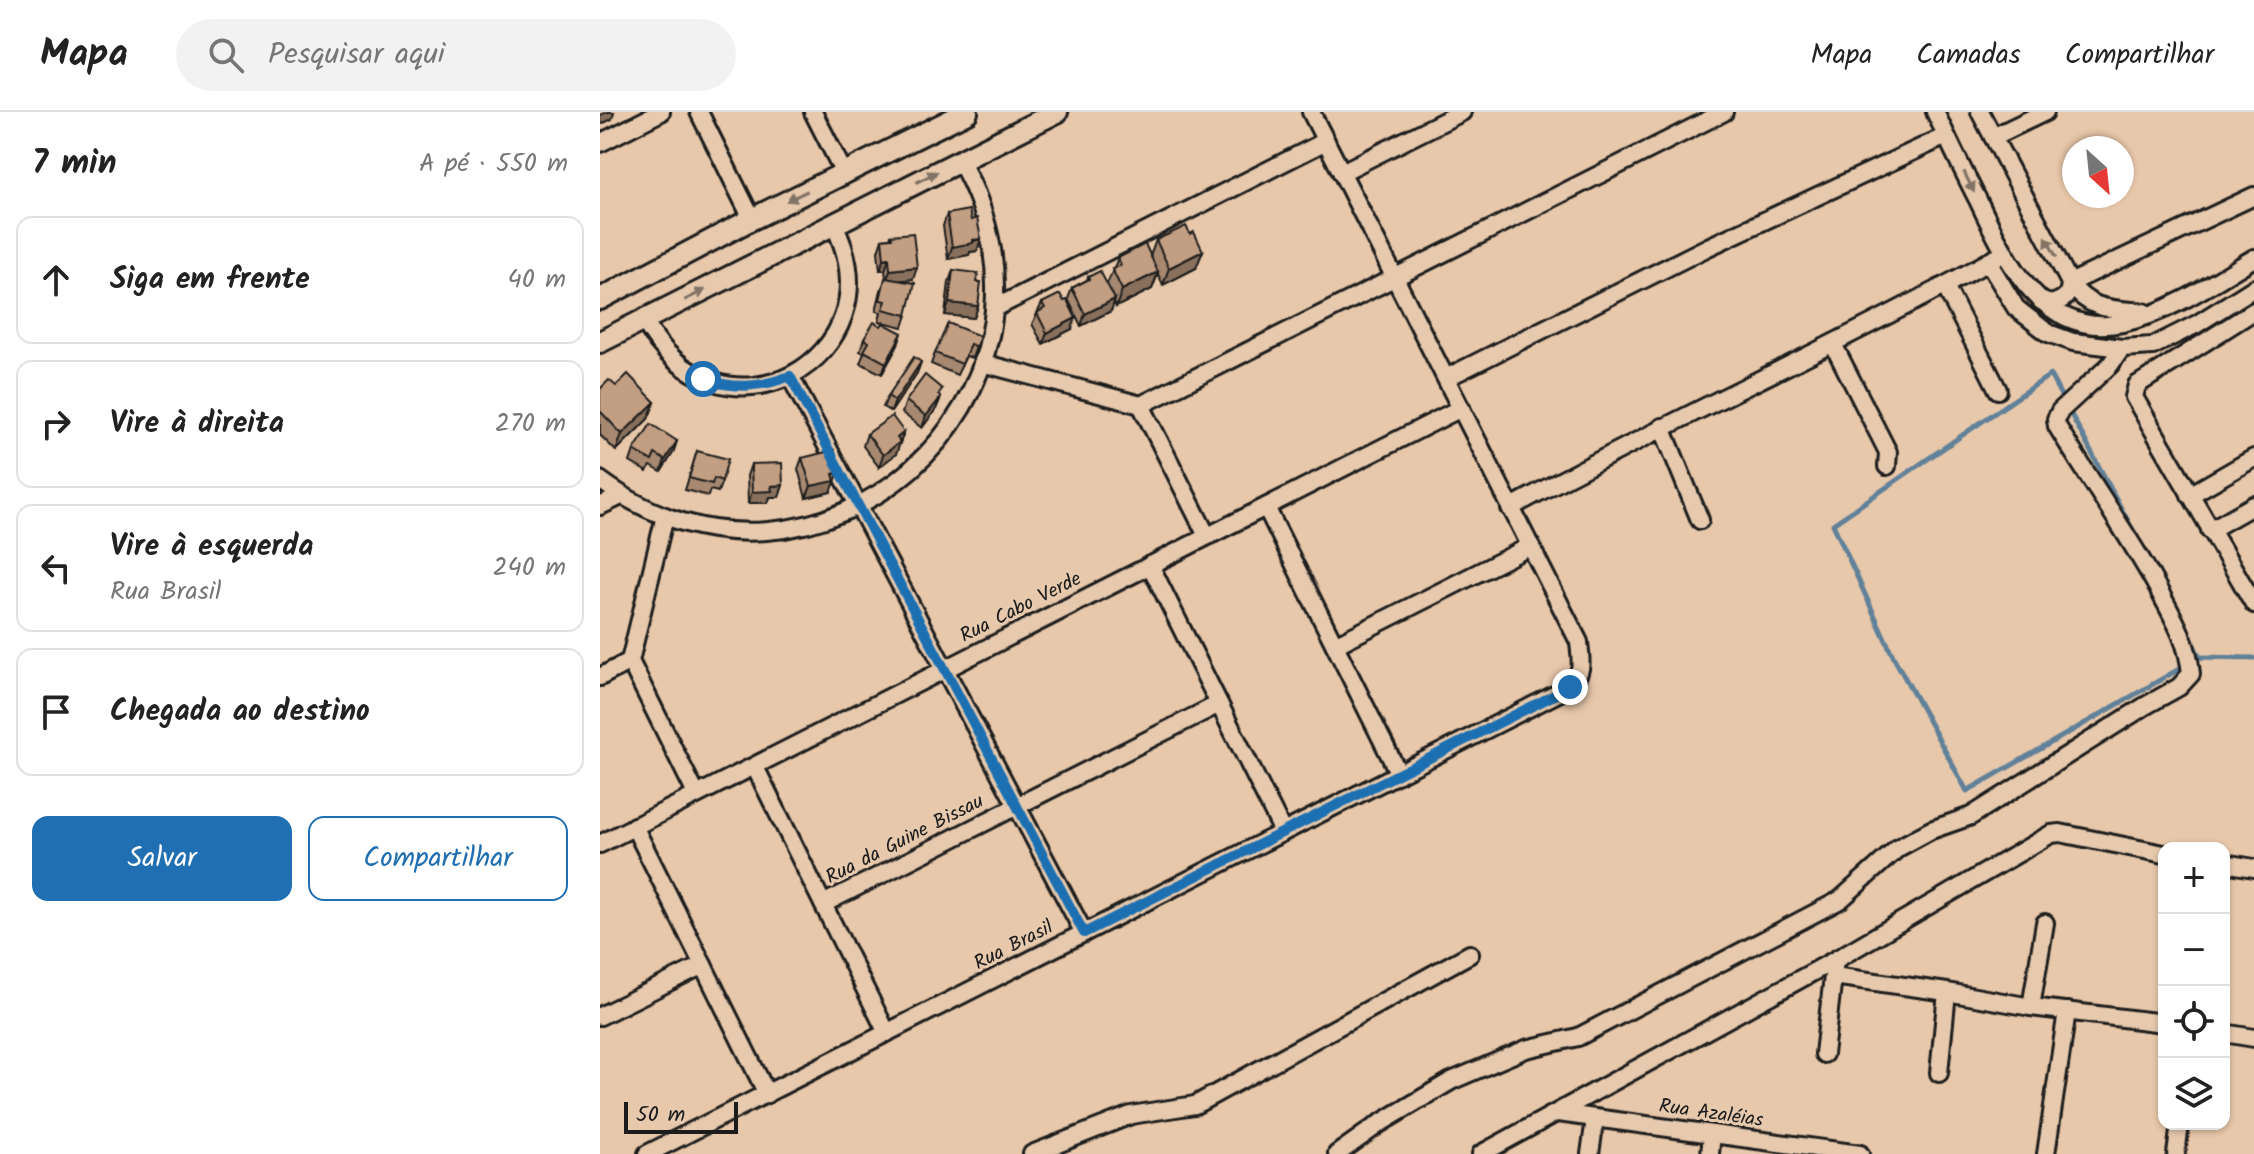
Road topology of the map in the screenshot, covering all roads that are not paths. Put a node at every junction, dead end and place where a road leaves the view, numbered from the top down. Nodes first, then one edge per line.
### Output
1 (661, 112) edge
2 (699, 112) edge
3 (813, 112) edge
4 (967, 112) edge
5 (1057, 112) edge
6 (1311, 112) edge
7 (1462, 112) edge
8 (1724, 112) edge
9 (1935, 112) edge
10 (1980, 112) edge
11 (2045, 112) edge
12 (1946, 136) junction
13 (1993, 137) junction
14 (1326, 141) junction
15 (600, 143) edge
16 (960, 161) junction
17 (1342, 172) junction
18 (844, 173) junction
19 (2254, 196) edge
20 (752, 219) junction
21 (834, 225) junction
22 (2004, 255) junction
23 (2254, 258) edge
24 (1988, 262) junction
25 (1395, 278) junction
26 (2070, 283) junction
27 (1945, 286) junction
28 (2254, 288) edge
29 (600, 299) edge
30 (2039, 300) junction
31 (995, 308) junction
32 (2254, 311) edge
33 (2154, 313) junction
34 (644, 320) junction
35 (600, 342) edge
36 (1833, 344) junction
37 (2122, 348) junction
38 (982, 363) junction
39 (790, 376) junction
40 (1446, 378) junction
41 (1998, 390) dead end
42 (1141, 405) junction
43 (1461, 408) junction
44 (1662, 427) junction
45 (2254, 458) edge
46 (1887, 466) dead end
47 (600, 480) edge
48 (2190, 495) junction
49 (621, 496) junction
50 (2254, 505) edge
51 (600, 506) edge
52 (859, 506) junction
53 (1266, 507) junction
54 (1510, 508) junction
55 (665, 516) junction
56 (1700, 520) dead end
57 (2210, 530) junction
58 (1207, 536) junction
59 (1531, 546) junction
60 (1150, 565) junction
61 (2254, 604) edge
62 (1335, 645) junction
63 (630, 661) junction
64 (945, 669) junction
65 (600, 677) edge
66 (1219, 704) junction
67 (755, 767) junction
68 (1399, 774) junction
69 (696, 794) junction
70 (1017, 805) junction
71 (634, 826) junction
72 (1283, 832) junction
73 (600, 844) edge
74 (2158, 853) edge
75 (2230, 864) edge
76 (2254, 868) edge
77 (823, 904) junction
78 (2045, 923) dead end
79 (1084, 933) junction
80 (1470, 954) dead end
81 (703, 965) junction
82 (1834, 968) junction
83 (1947, 992) junction
84 (2031, 1007) junction
85 (2067, 1011) junction
86 (600, 1016) edge
87 (2158, 1022) edge
88 (887, 1033) junction
89 (2230, 1034) edge
90 (2254, 1038) edge
91 (1824, 1054) dead end
92 (1939, 1073) dead end
93 (767, 1094) junction
94 (1558, 1113) junction
95 (1595, 1119) junction
96 (2179, 1130) edge
97 (1712, 1134) junction
98 (1829, 1152) edge
99 (647, 1154) edge
100 (1032, 1154) edge
101 (1337, 1154) edge
102 (1481, 1154) edge
103 (1590, 1154) edge
104 (1710, 1154) edge
105 (1860, 1154) edge
106 (2046, 1154) edge
107 (2176, 1154) edge

1 - 15 street
2 - 20 street
3 - 18 street
4 - 18 street
5 - 16 street
6 - 14 street
7 - 17 street
8 - 25 street
9 - 12 street
10 - 13 street
11 - 13 street
12 -> 22 street
12 - 40 street
26 -> 13 street
14 - 17 street
14 - 31 street
21 -> 16 street
16 - 31 street
17 - 25 street
18 -> 20 street
19 - 26 street
20 - 29 street
34 -> 21 street
21 - 39 street
22 - 24 street
22 - 30 street
23 - 33 street
24 - 27 street
24 - 37 street
25 - 40 street
25 - 42 street
26 - 30 street
26 - 33 street
27 - 36 street
27 - 41 street
28 - 37 street
30 - 33 street
31 - 38 street
32 - 48 street
34 - 35 street
34 - 39 street
36 - 44 street
36 - 46 street
37 - 101 street
38 - 42 street
38 - 52 street
39 - 52 street
40 - 43 street
42 - 58 street
43 - 53 street, Rua Cabo Verde
43 - 54 street
44 - 54 street
44 - 56 street
45 - 48 street
47 - 49 street
48 - 57 street
49 - 51 street
49 - 55 street
50 - 57 street
52 - 55 street
52 - 64 street
53 - 58 street, Rua Cabo Verde
53 - 62 street
54 - 59 street
55 - 63 street
57 - 61 street
58 - 60 street, Rua Cabo Verde
59 - 62 street
59 - 68 street, Rua Brasil
60 - 64 street, Rua Cabo Verde
60 - 66 street
62 - 68 street
63 - 65 street
63 - 69 street
64 - 67 street, Rua Cabo Verde
64 - 70 street
66 - 70 street, Rua da Guine Bissau
66 - 72 street
67 - 69 street, Rua Cabo Verde
67 - 77 street
68 - 72 street, Rua Brasil
69 - 71 street, Rua Cabo Verde
70 - 77 street, Rua da Guine Bissau
70 - 79 street
71 - 73 street, Rua Cabo Verde
71 - 81 street
72 - 79 street, Rua Brasil
74 - 82 street
75 - 76 street
77 - 88 street
78 - 84 street
79 - 88 street, Rua Brasil
80 - 100 street
81 - 86 street
81 - 93 street
82 - 83 street
82 - 91 street
82 - 94 street
83 - 84 street
83 - 92 street
84 - 85 street
85 - 87 street
85 - 106 street
88 - 93 street, Rua Brasil
89 - 90 street
93 - 99 street, Rua Brasil
94 - 95 street, Rua Azaléias
94 - 102 street
95 - 97 street, Rua Azaléias
95 - 103 street
96 - 107 street
97 - 98 street, Rua Azaléias
97 - 104 street
98 - 105 street, Rua Azaléias

